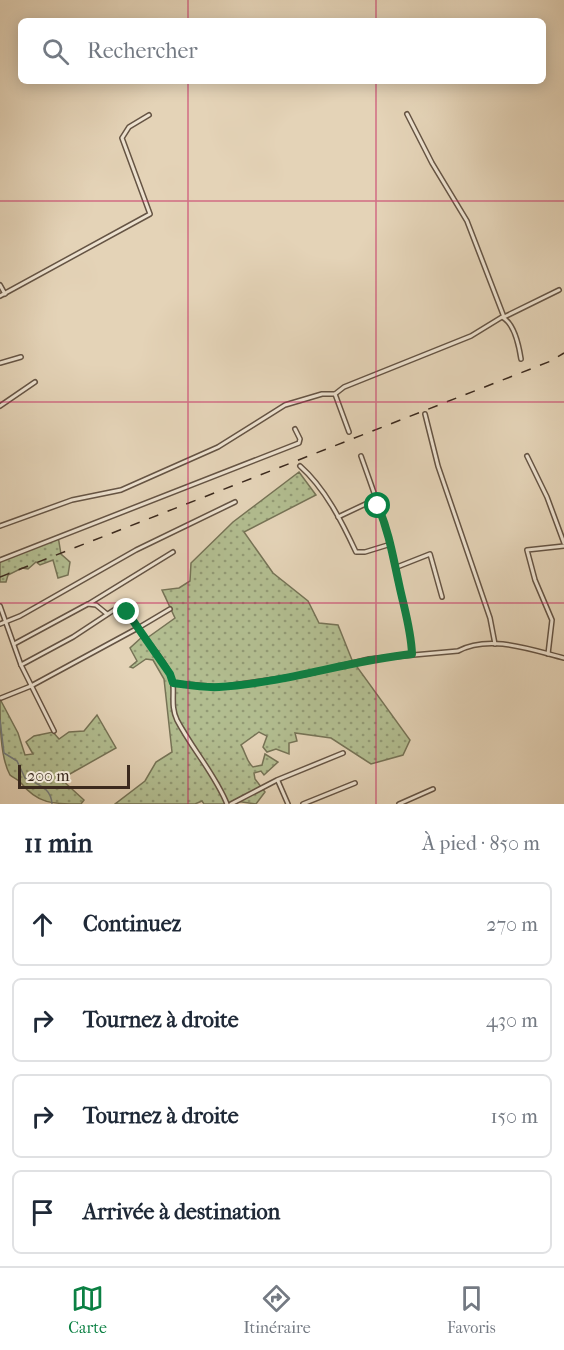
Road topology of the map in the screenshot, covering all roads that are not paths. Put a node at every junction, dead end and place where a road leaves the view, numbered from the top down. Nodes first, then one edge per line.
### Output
1 (407, 114) dead end
2 (149, 115) dead end
3 (0, 285) edge
4 (559, 290) dead end
5 (5, 294) junction
6 (0, 296) edge
7 (504, 317) junction
8 (21, 357) dead end
9 (521, 359) dead end
10 (0, 363) edge
11 (35, 382) dead end
12 (335, 394) junction
13 (0, 406) edge
14 (425, 414) dead end
15 (295, 429) dead end
16 (349, 432) dead end
17 (361, 456) dead end
18 (527, 456) dead end
19 (300, 466) dead end
20 (374, 500) junction
21 (235, 502) dead end
22 (338, 517) junction
23 (0, 526) edge
24 (391, 544) junction
25 (564, 544) edge
26 (173, 552) dead end
27 (0, 560) edge
28 (397, 567) junction
29 (442, 597) dead end
30 (88, 604) junction
31 (0, 606) edge
32 (170, 609) dead end
33 (107, 614) junction
34 (6, 622) junction
35 (0, 624) edge
36 (138, 628) junction
37 (14, 644) junction
38 (495, 644) junction
39 (412, 654) junction
40 (548, 654) junction
41 (564, 658) edge
42 (21, 665) junction
43 (173, 683) junction
44 (32, 686) junction
45 (1, 698) edge
46 (54, 731) dead end
47 (343, 753) dead end
48 (278, 780) junction
49 (355, 783) dead end
50 (433, 789) dead end
51 (312, 802) edge
52 (229, 804) edge
53 (288, 804) edge
54 (303, 804) edge
55 (399, 804) edge

1 - 7 street
2 - 5 street
3 - 5 street
4 - 7 street
5 - 6 street
7 - 9 street
7 - 12 street
8 - 10 street
11 - 13 street
12 - 16 street
12 - 23 street
14 - 38 street
15 - 27 street
17 - 20 street
18 - 25 street
19 - 22 street
20 - 22 street
20 - 24 street
21 - 34 street
22 - 24 street
24 - 28 street
25 - 40 street
26 - 30 street
28 - 29 street
28 - 39 street
30 - 33 street
30 - 37 street
31 - 34 street
32 - 36 street
33 - 36 street
33 - 42 street
34 - 35 street
34 - 37 street
36 - 43 street
36 - 44 street
37 - 42 street
38 - 39 street
38 - 40 street
39 - 43 street
40 - 41 street
42 - 44 street
43 - 52 street
44 - 45 street
44 - 46 street
47 - 48 street
48 - 52 street
48 - 53 street
49 - 51 street
50 - 55 street
51 - 54 street

